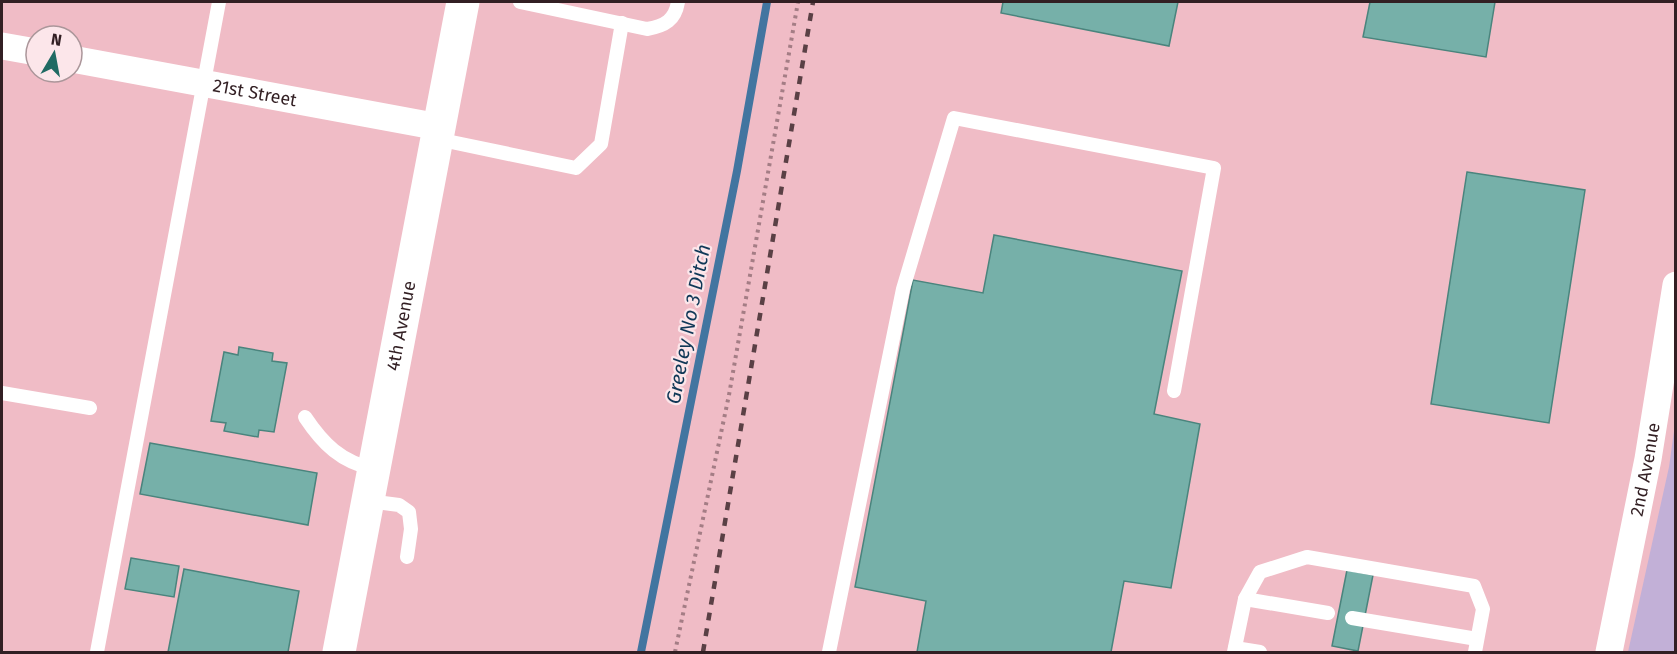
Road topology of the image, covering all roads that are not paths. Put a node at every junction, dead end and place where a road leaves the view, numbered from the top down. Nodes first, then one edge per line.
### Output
1 (219, 2) edge
2 (463, 2) edge
3 (520, 2) edge
4 (678, 2) edge
5 (622, 23) junction
6 (2, 46) edge
7 (24, 50) edge
8 (84, 61) edge
9 (203, 83) junction
10 (438, 133) junction
11 (1676, 285) edge
12 (1174, 391) dead end
13 (2, 393) edge
14 (90, 408) dead end
15 (305, 417) dead end
16 (374, 469) junction
17 (368, 501) junction
18 (407, 557) dead end
19 (1245, 599) junction
20 (1328, 613) dead end
21 (1352, 618) dead end
22 (1476, 646) edge
23 (1235, 650) edge
24 (97, 652) edge
25 (339, 652) edge
26 (829, 652) edge
27 (1260, 652) edge
28 (1609, 652) edge

1 - 9 lane
2 - 10 street, 4th Avenue
3 - 5 lane
4 - 5 lane
5 - 10 lane, 21st Street
6 - 7 street
8 - 9 street, 21st Street
9 - 10 street, 21st Street
9 - 24 lane
10 - 16 street, 4th Avenue
11 - 28 street, 2nd Avenue
12 - 26 lane
13 - 14 lane
15 - 16 lane
16 - 17 street, 4th Avenue
17 - 18 lane
17 - 25 street, 4th Avenue
19 - 20 lane
19 - 22 lane
19 - 23 lane
21 - 22 lane
23 - 27 lane

